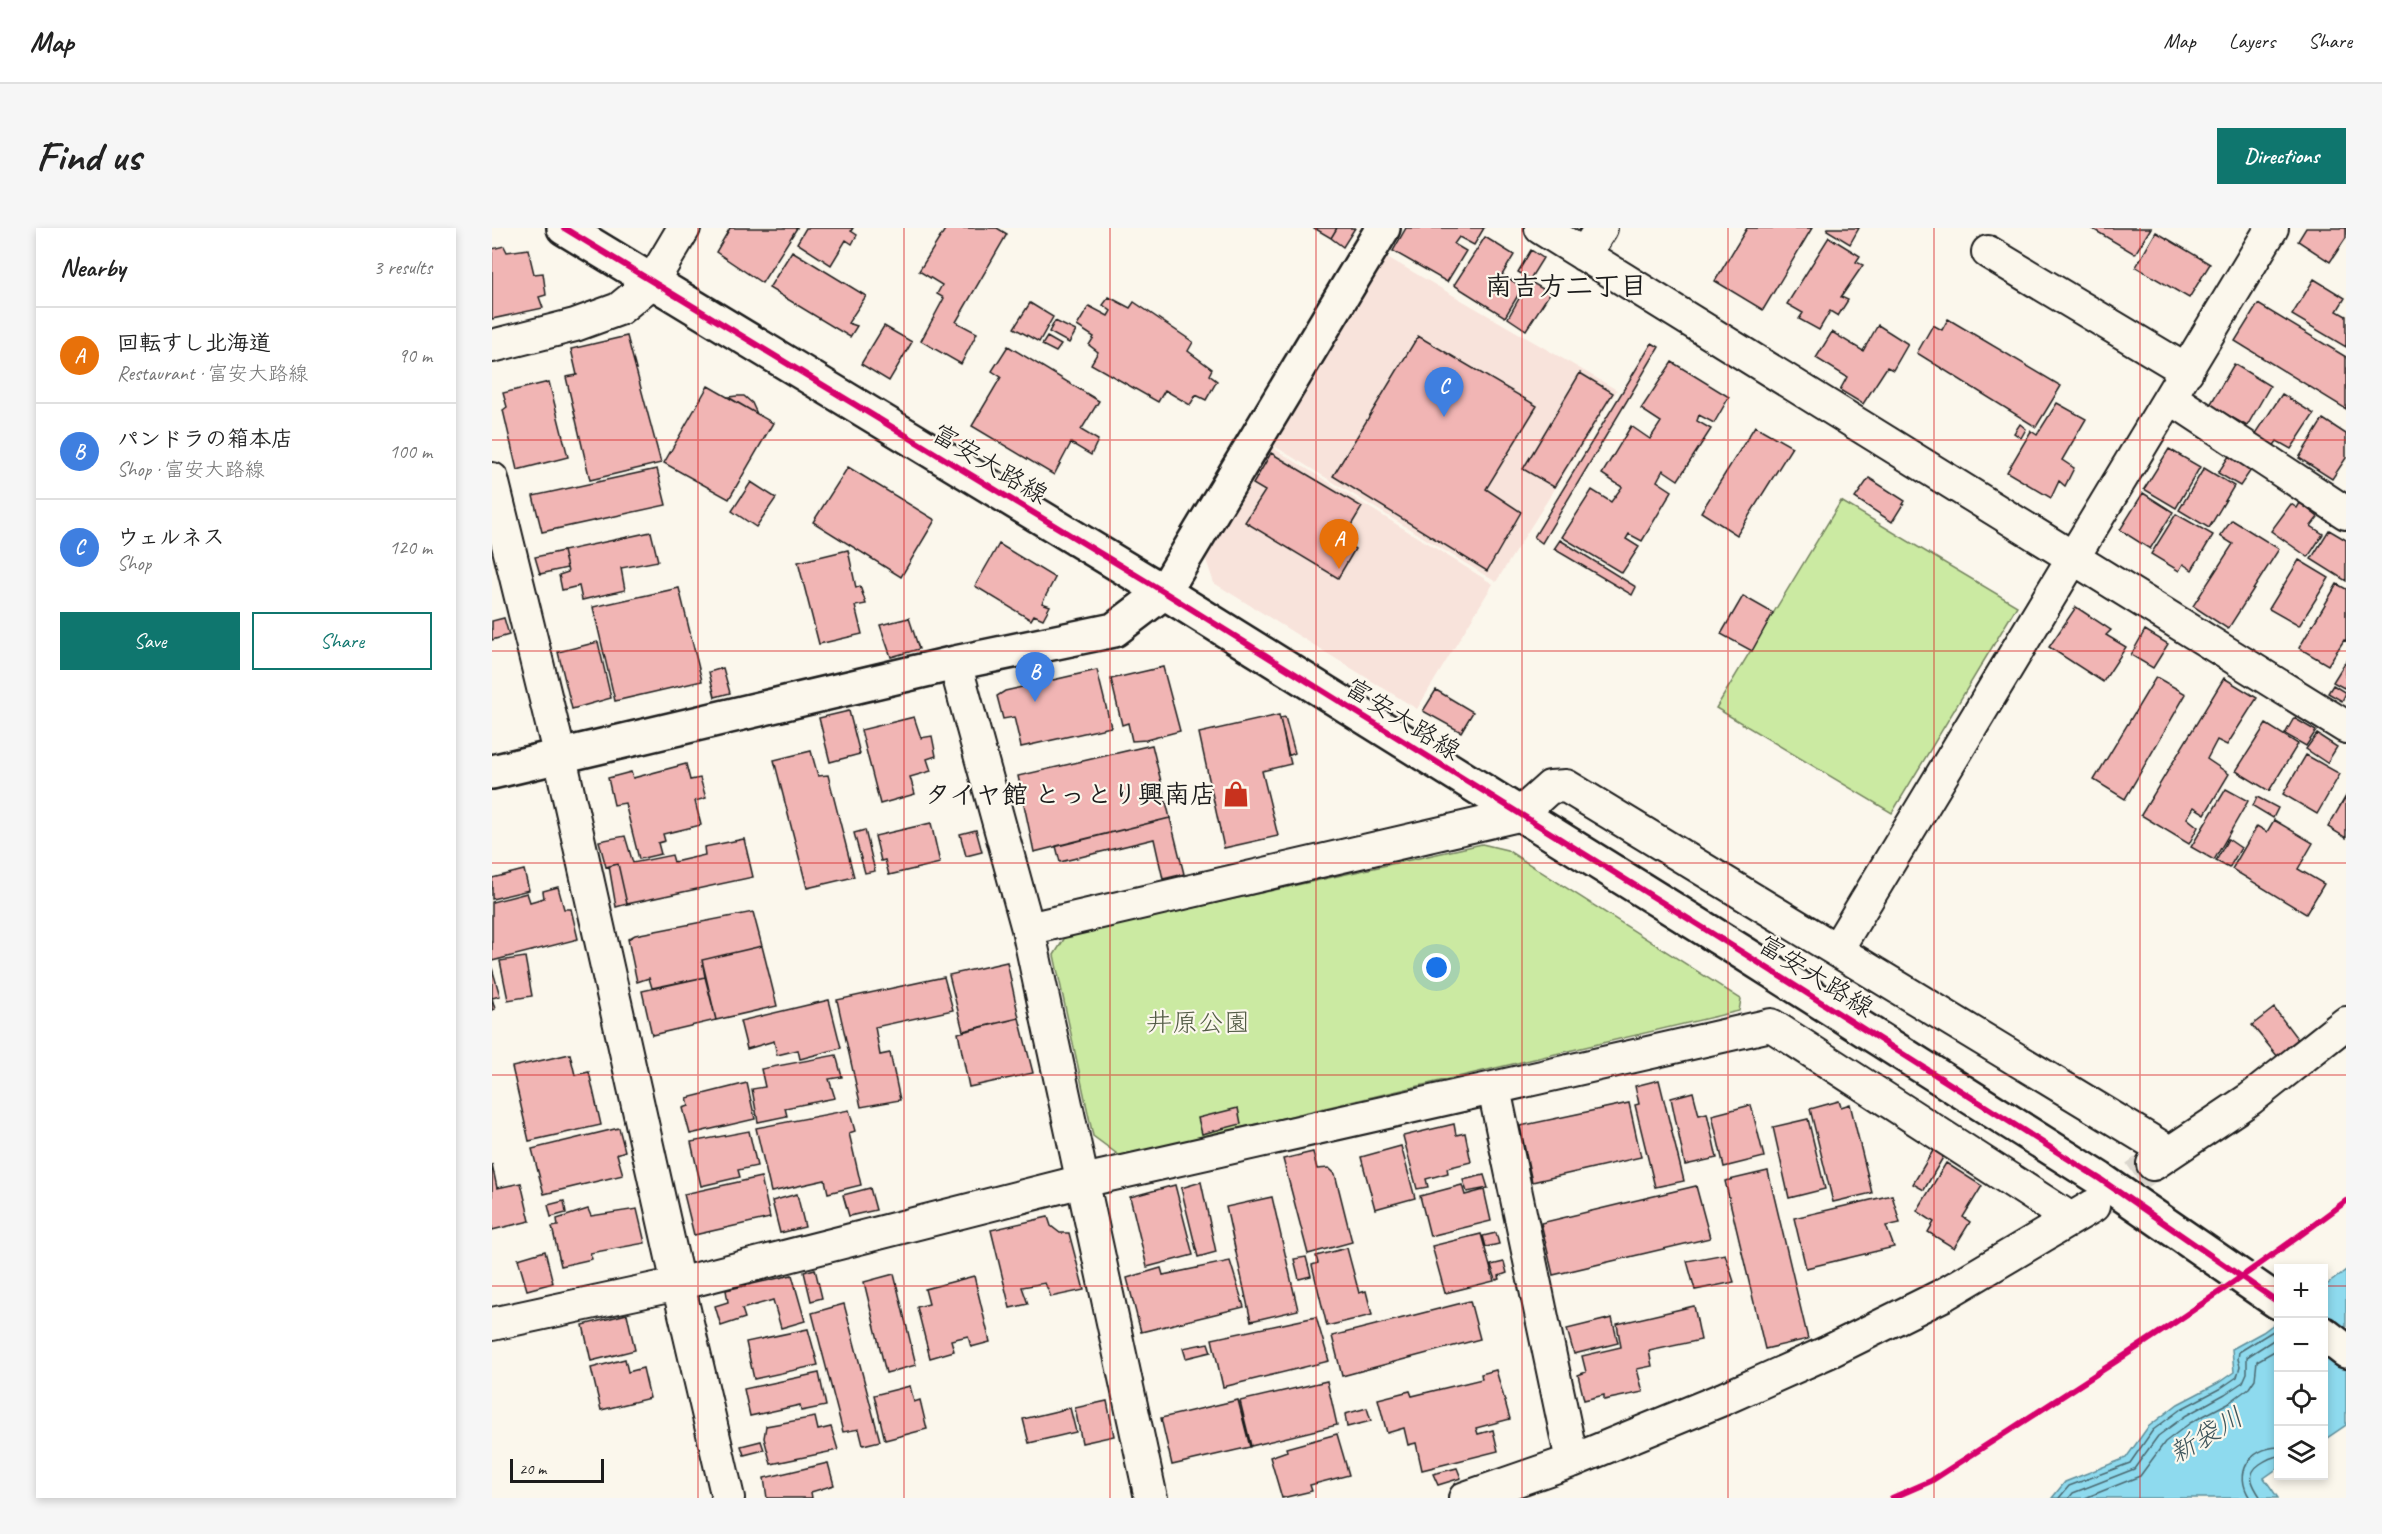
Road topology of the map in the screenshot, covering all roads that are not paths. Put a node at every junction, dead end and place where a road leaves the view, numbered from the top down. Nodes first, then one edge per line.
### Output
1 (564, 228) edge
2 (684, 228) edge
3 (1383, 228) edge
4 (1541, 228) edge
5 (1601, 228) edge
6 (2272, 228) edge
7 (1988, 252) dead end
8 (1584, 255) junction
9 (652, 282) junction
10 (492, 346) edge
11 (2187, 371) junction
12 (2171, 398) junction
13 (492, 479) edge
14 (2346, 513) edge
15 (2075, 557) junction
16 (1164, 592) junction
17 (955, 663) junction
18 (2346, 727) edge
19 (560, 757) junction
20 (492, 772) edge
21 (1519, 815) junction
22 (1029, 930) junction
23 (1837, 949) junction
24 (2346, 1023) edge
25 (1494, 1089) junction
26 (1083, 1181) junction
27 (678, 1284) junction
28 (2274, 1299) edge
29 (492, 1324) edge
30 (2328, 1338) edge
31 (2346, 1351) edge
32 (1572, 1461) junction
33 (728, 1498) edge
34 (1151, 1498) edge
35 (1465, 1498) edge

1 - 9 street, 富安大路線
2 - 9 street
3 - 16 street
4 - 8 street
5 - 8 street
6 - 11 street
7 - 11 street
8 - 15 street
9 - 10 street
9 - 16 street, 富安大路線
11 - 12 street
12 - 14 street
12 - 15 street
13 - 19 street
15 - 18 street
15 - 23 street
16 - 17 street
16 - 21 street, 富安大路線
17 - 19 street
17 - 22 street
19 - 20 street
19 - 27 street
21 - 22 street
21 - 23 street
21 - 28 street, 富安大路線
22 - 26 street
23 - 24 street
25 - 26 street
25 - 32 street
25 - 32 street
26 - 27 street
26 - 34 street
27 - 29 street
27 - 33 street
30 - 31 street
32 - 35 street

